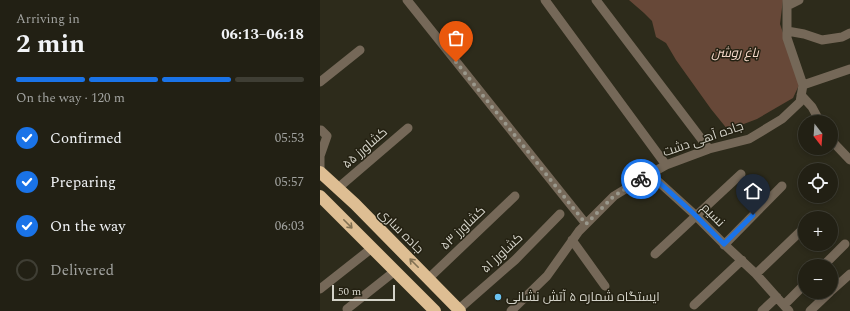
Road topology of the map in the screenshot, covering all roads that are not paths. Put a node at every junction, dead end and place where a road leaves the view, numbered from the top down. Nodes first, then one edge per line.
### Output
1 (407, 0) edge
2 (545, 0) edge
3 (596, 0) edge
4 (799, 0) edge
5 (787, 3) edge
6 (787, 31) junction
7 (850, 33) edge
8 (360, 50) dead end
9 (850, 69) edge
10 (320, 82) edge
11 (803, 84) junction
12 (801, 95) junction
13 (816, 115) edge
14 (408, 128) dead end
15 (320, 131) edge
16 (838, 147) edge
17 (708, 149) junction
18 (850, 160) edge
19 (666, 165) junction
20 (320, 172) edge
21 (650, 174) junction
22 (741, 174) dead end
23 (782, 186) dead end
24 (338, 188) junction
25 (320, 196) edge
26 (515, 196) dead end
27 (560, 214) dead end
28 (696, 217) junction
29 (586, 224) junction
30 (798, 234) edge
31 (572, 240) junction
32 (724, 244) junction
33 (845, 244) dead end
34 (372, 248) junction
35 (655, 254) dead end
36 (830, 259) edge
37 (742, 260) junction
38 (395, 271) junction
39 (756, 274) junction
40 (850, 274) edge
41 (429, 278) junction
42 (838, 285) edge
43 (605, 286) dead end
44 (320, 289) edge
45 (798, 293) edge
46 (777, 297) junction
47 (823, 299) edge
48 (694, 305) dead end
49 (786, 308) edge
50 (347, 309) dead end
51 (460, 310) edge
52 (435, 311) edge
53 (511, 311) edge
54 (762, 311) edge
55 (810, 311) edge

1 - 29 street
2 - 19 street
3 - 17 street
4 - 5 street
5 - 6 street, جاده آهی دشت
6 - 7 street
6 - 11 street, جاده آهی دشت
8 - 10 street
9 - 11 street
11 - 12 street, جاده آهی دشت
12 - 13 street
12 - 17 street, جاده آهی دشت
14 - 24 street, کشاورز ۵۵
15 - 20 street
16 - 18 street
17 - 19 street, جاده آهی دشت
19 - 21 street, جاده آهی دشت
20 - 24 highway, جاده ساری
21 - 28 street, نسیم
21 - 29 street, جاده آهی دشت
22 - 28 street
23 - 32 street
41 -> 24 highway, جاده ساری
25 -> 34 highway
26 - 41 street, کشاورز ۵۳
27 - 51 street, کشاورز ۵۱
28 - 32 street, نسیم
28 - 35 street
29 - 31 street, جاده آهی دشت
30 - 39 street
31 - 43 street
31 - 53 street, جاده آهی دشت
32 - 37 street, نسیم
33 - 36 street
34 - 38 highway
34 - 44 street
37 - 39 street, نسیم
37 - 48 street
38 - 50 street
38 - 52 highway
39 - 46 street, نسیم
40 - 42 street
41 - 51 highway, جاده ساری
45 - 49 street
46 - 49 street, نسیم
46 - 54 street
47 - 55 street

